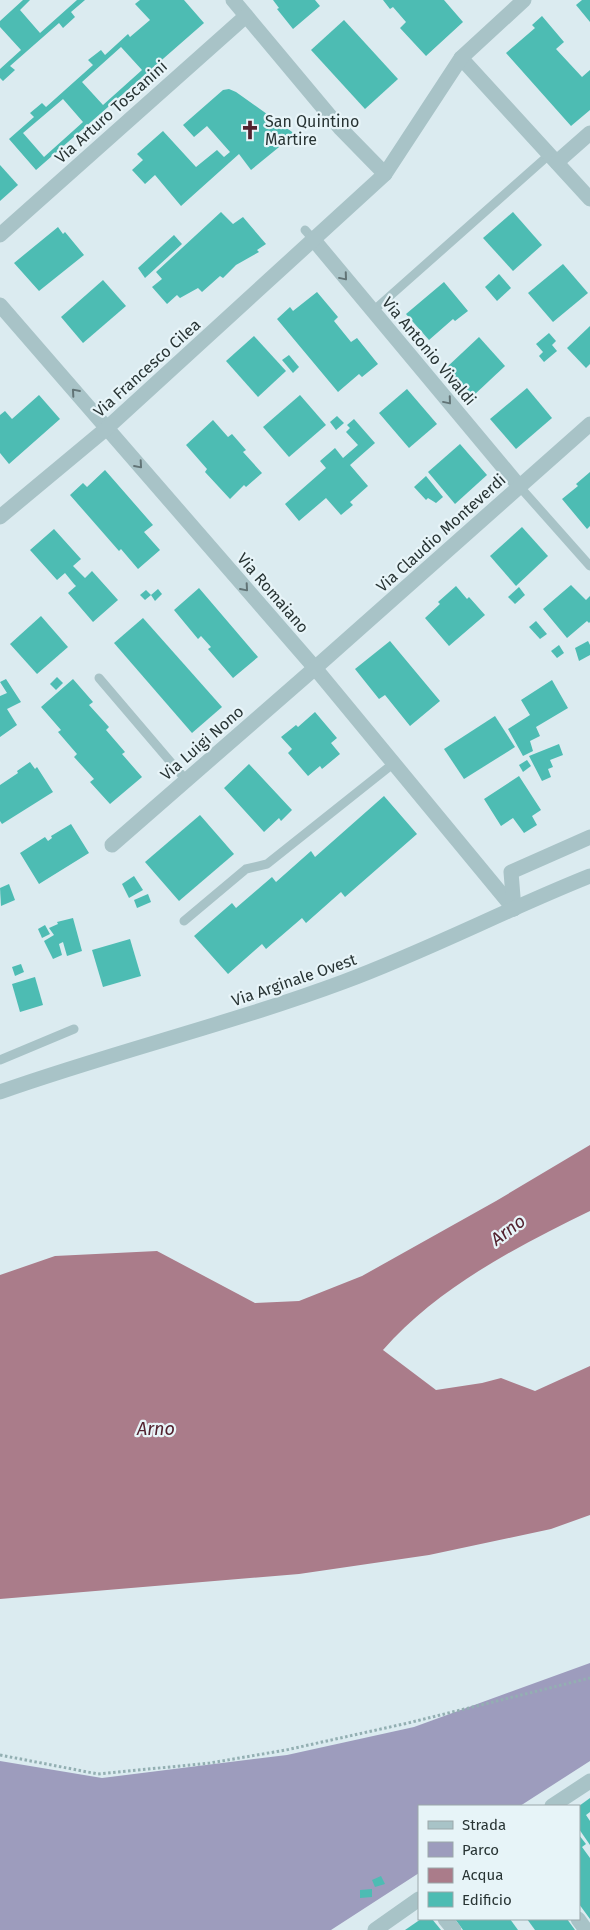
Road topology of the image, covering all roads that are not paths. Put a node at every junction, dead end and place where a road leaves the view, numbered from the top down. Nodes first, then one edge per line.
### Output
1 (233, 0) edge
2 (524, 0) edge
3 (246, 16) junction
4 (460, 58) junction
5 (590, 133) edge
6 (554, 158) junction
7 (385, 174) junction
8 (590, 199) edge
9 (309, 234) junction
10 (0, 235) edge
11 (0, 305) edge
12 (373, 310) junction
13 (590, 424) edge
14 (106, 428) junction
15 (519, 486) junction
16 (0, 517) edge
17 (590, 566) edge
18 (315, 668) junction
19 (99, 678) dead end
20 (394, 763) junction
21 (186, 780) junction
22 (590, 837) edge
23 (112, 845) dead end
24 (590, 876) edge
25 (514, 909) junction
26 (184, 921) dead end
27 (74, 1029) dead end
28 (0, 1060) edge
29 (0, 1092) edge
30 (590, 1781) edge
31 (554, 1805) edge
32 (418, 1900) edge
33 (446, 1920) edge
34 (375, 1930) edge
35 (454, 1930) edge

1 - 3 street
2 - 4 street, Via Francesco Cilea
3 - 7 street
3 - 10 street, Via Arturo Toscanini
4 - 6 street
4 - 7 street, Via Francesco Cilea
5 - 6 street
6 - 8 street
6 - 12 lane
7 - 9 street, Via Francesco Cilea
9 -> 12 street, Via Antonio Vivaldi
9 - 14 street, Via Francesco Cilea
14 -> 11 street, Via Romaiano
12 -> 15 street, Via Antonio Vivaldi
13 - 15 street, Via Claudio Monteverdi
14 - 16 street, Via Francesco Cilea
14 -> 18 street, Via Romaiano
15 - 17 lane
15 - 18 street, Via Claudio Monteverdi
18 - 20 street, Via Romaiano
18 - 21 street, Via Luigi Nono
19 - 21 lane
20 - 25 street, Via Romaiano
20 - 26 lane
21 - 23 street, Via Luigi Nono
22 - 25 street
24 - 25 street, Via Arginale Ovest
25 - 29 street, Via Arginale Ovest
27 - 28 lane
30 - 31 street
32 - 34 street
33 - 35 street

